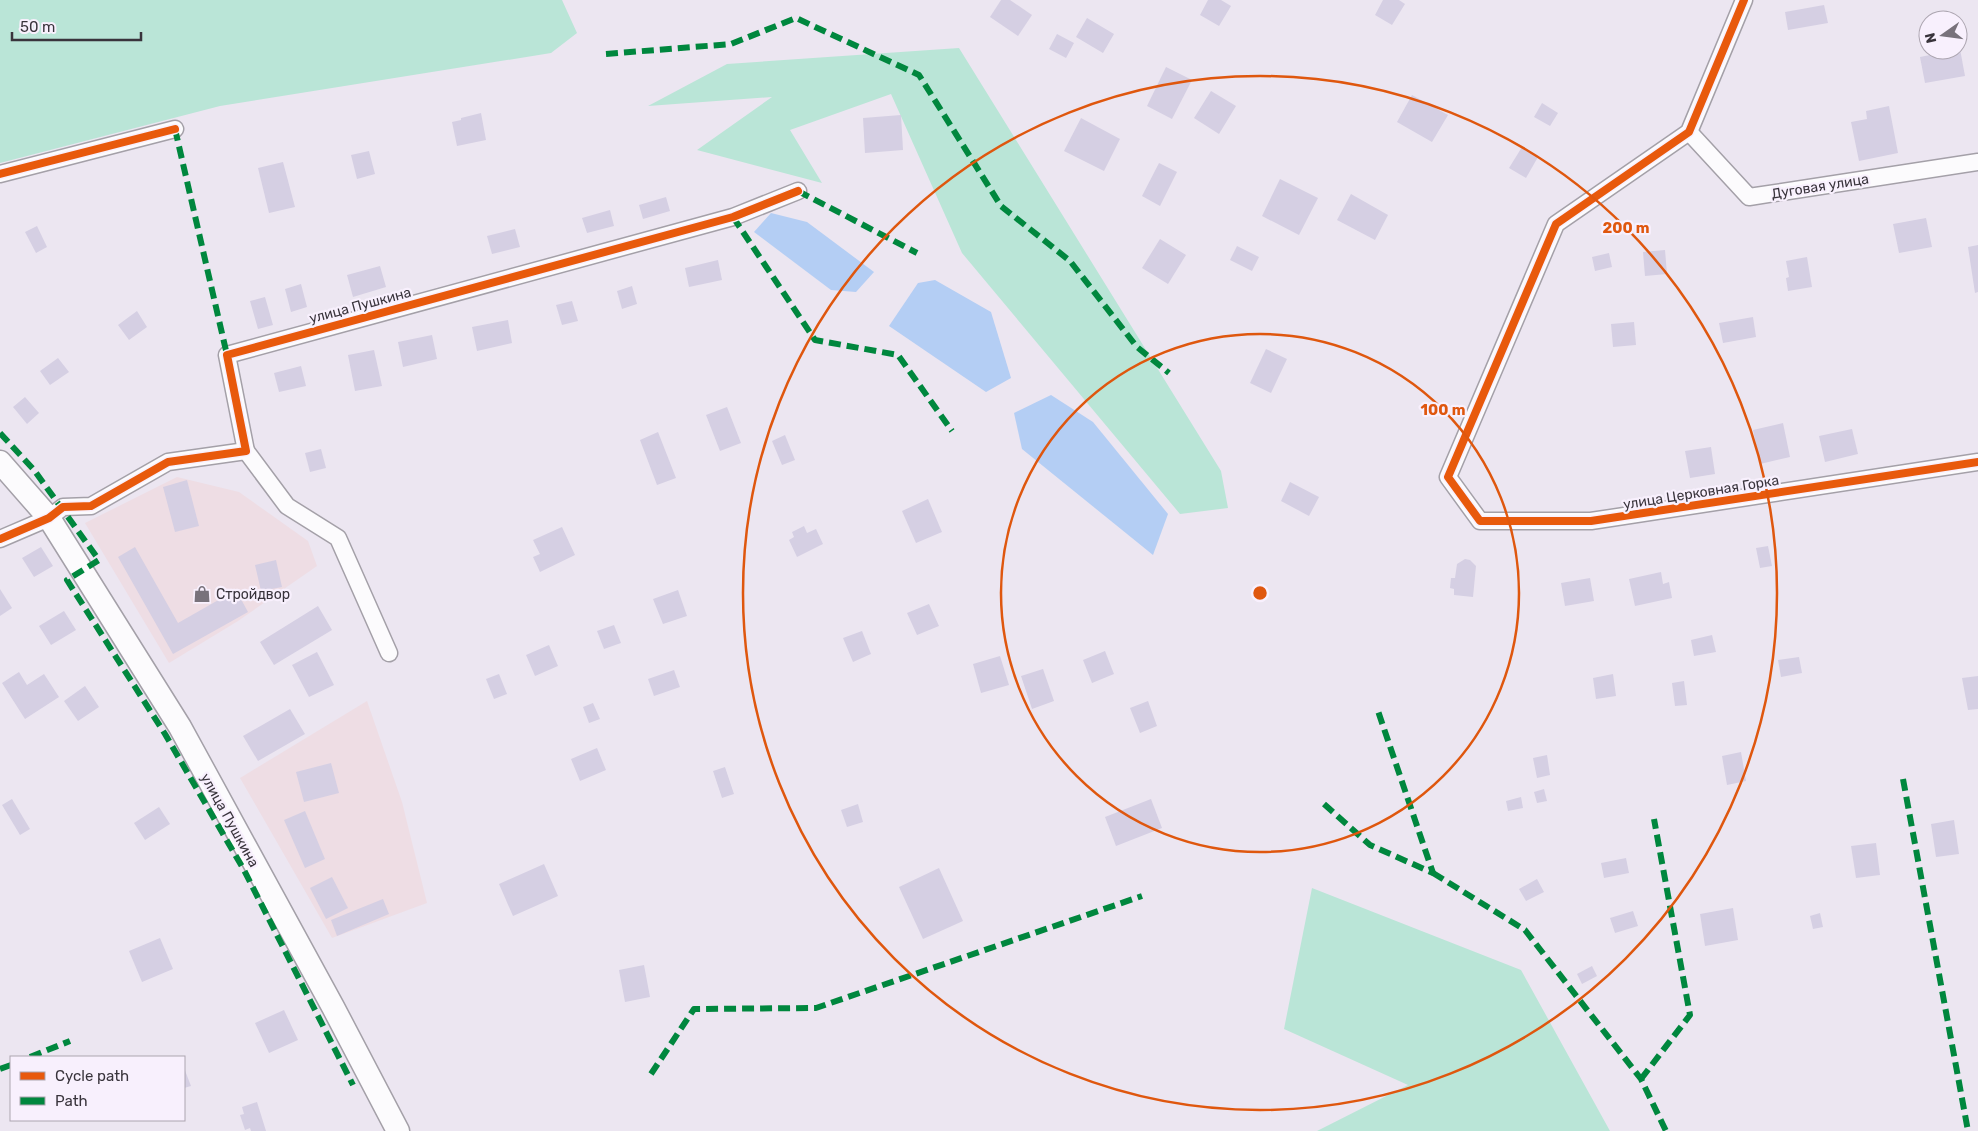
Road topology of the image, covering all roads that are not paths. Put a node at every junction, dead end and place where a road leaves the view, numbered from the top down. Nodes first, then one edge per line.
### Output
1 (1744, 0) edge
2 (175, 129) dead end
3 (1689, 132) junction
4 (1978, 162) edge
5 (0, 174) edge
6 (798, 191) dead end
7 (246, 451) junction
8 (0, 462) edge
9 (1978, 462) edge
10 (49, 518) junction
11 (0, 539) edge
12 (389, 653) dead end
13 (398, 1131) edge

1 - 3 street
2 - 5 street
3 - 4 street, Дуговая улица
3 - 9 street, улица Церковная Горка
6 - 7 street, улица Пушкина
7 - 10 street
7 - 12 street
8 - 10 main road, улица Пушкина
10 - 11 street
10 - 13 main road, улица Пушкина

